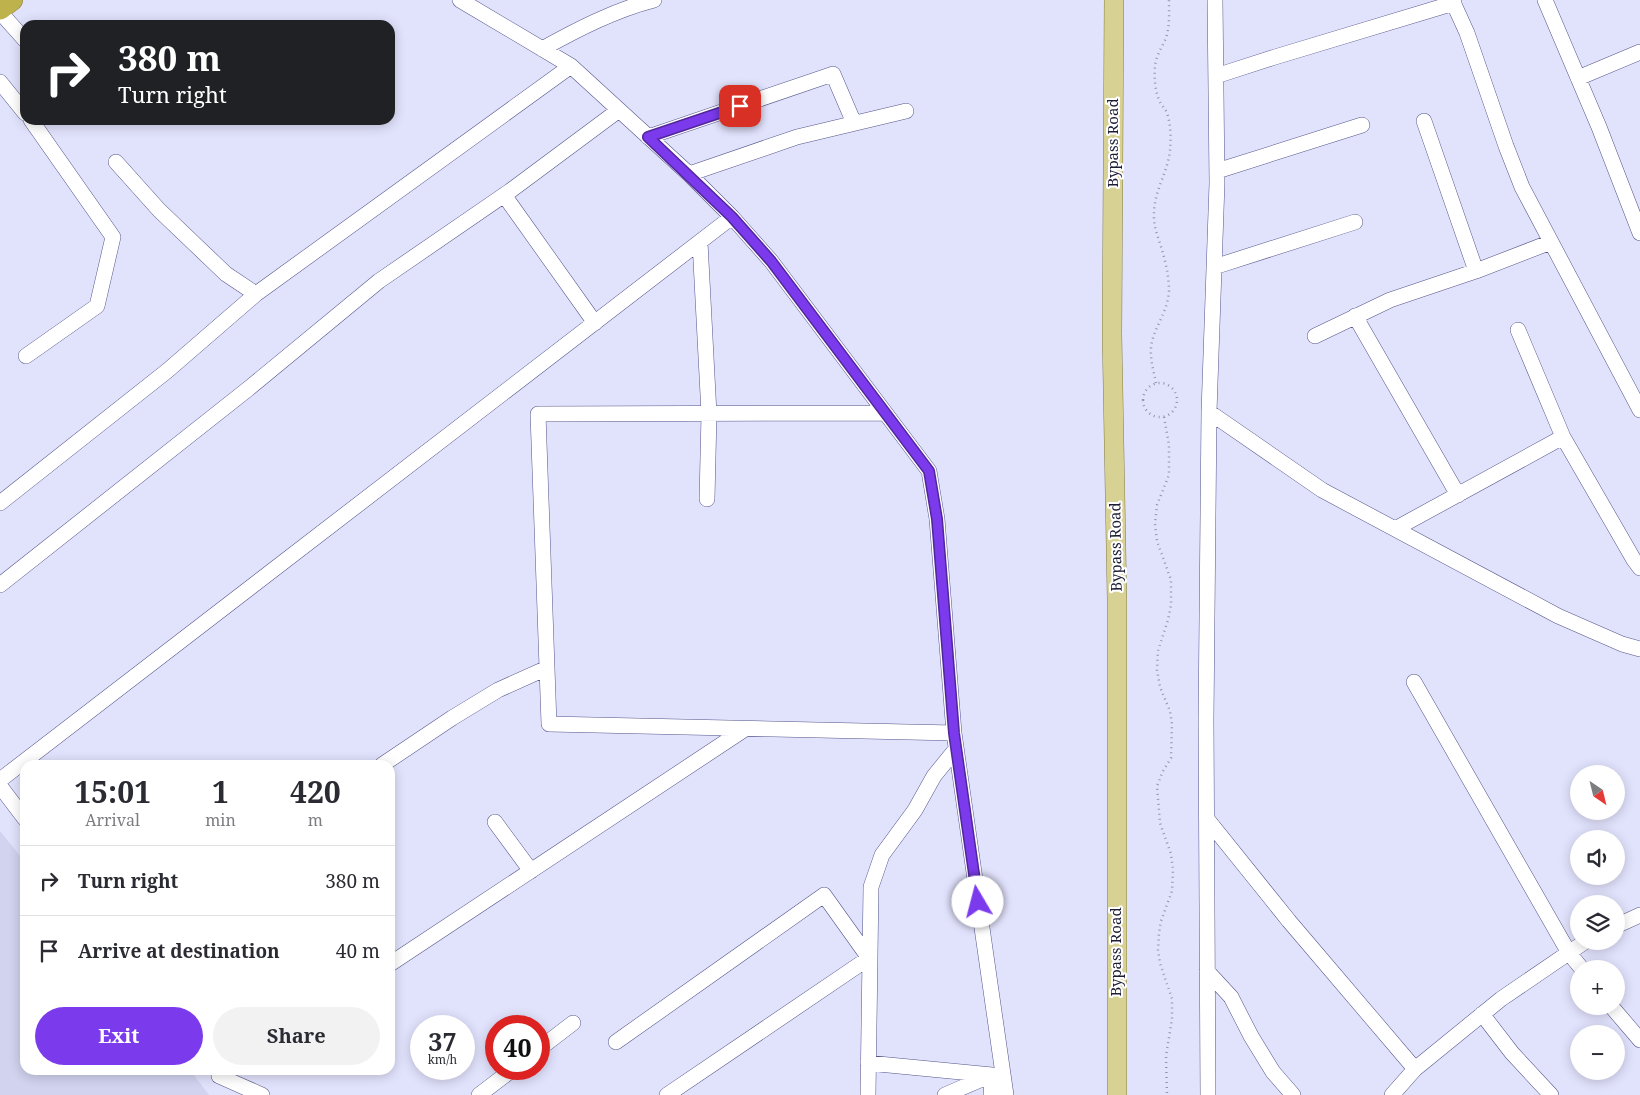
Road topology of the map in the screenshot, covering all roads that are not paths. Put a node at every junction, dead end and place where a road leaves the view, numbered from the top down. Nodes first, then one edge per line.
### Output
1 (12, 0) edge
2 (460, 0) edge
3 (654, 0) edge
4 (1114, 0) edge
5 (1215, 0) edge
6 (1545, 0) edge
7 (1453, 2) edge
8 (0, 10) edge
9 (20, 34) edge
10 (542, 49) junction
11 (1640, 52) edge
12 (571, 66) junction
13 (1216, 76) junction
14 (1578, 78) junction
15 (0, 82) edge
16 (20, 107) edge
17 (619, 110) junction
18 (906, 111) dead end
19 (1424, 122) dead end
20 (854, 123) junction
21 (35, 125) edge
22 (1362, 125) dead end
23 (648, 137) junction
24 (116, 162) dead end
25 (1217, 171) junction
26 (689, 174) junction
27 (504, 195) junction
28 (732, 217) junction
29 (1355, 222) dead end
30 (1640, 233) edge
31 (700, 242) junction
32 (1551, 242) junction
33 (1214, 268) junction
34 (1476, 271) junction
35 (256, 294) junction
36 (1355, 316) junction
37 (595, 323) junction
38 (1518, 330) dead end
39 (1315, 336) dead end
40 (26, 356) dead end
41 (1640, 410) edge
42 (1209, 412) junction
43 (885, 413) junction
44 (709, 414) junction
45 (1563, 438) junction
46 (1458, 495) junction
47 (707, 500) dead end
48 (0, 502) edge
49 (1395, 529) junction
50 (1640, 568) edge
51 (0, 585) edge
52 (1640, 649) edge
53 (547, 668) junction
54 (1414, 682) dead end
55 (745, 730) junction
56 (954, 733) junction
57 (956, 749) junction
58 (26, 760) edge
59 (389, 760) edge
60 (20, 765) edge
61 (0, 780) edge
62 (0, 786) edge
63 (20, 812) edge
64 (1206, 819) junction
65 (495, 822) dead end
66 (531, 871) junction
67 (1640, 915) edge
68 (1625, 922) edge
69 (1573, 950) edge
70 (1569, 953) junction
71 (869, 958) junction
72 (1575, 960) edge
73 (395, 961) edge
74 (1207, 970) junction
75 (1482, 1014) junction
76 (1619, 1015) edge
77 (573, 1023) dead end
78 (1640, 1040) edge
79 (550, 1041) edge
80 (616, 1042) dead end
81 (868, 1063) junction
82 (1415, 1069) junction
83 (223, 1075) edge
84 (226, 1075) edge
85 (997, 1075) junction
86 (499, 1080) edge
87 (1209, 1094) edge
88 (234, 1095) edge
89 (262, 1095) edge
90 (479, 1095) edge
91 (667, 1095) edge
92 (868, 1095) edge
93 (945, 1095) edge
94 (991, 1095) edge
95 (1006, 1095) edge
96 (1117, 1095) edge
97 (1294, 1095) edge
98 (1392, 1095) edge
99 (1551, 1095) edge

1 - 8 highway
2 - 10 street
3 - 10 street
4 - 96 main road, Bypass Road
5 - 13 street
6 - 14 street
7 - 13 street
7 - 32 street
8 - 9 street
10 - 12 street
11 - 14 street
12 - 17 street
12 - 35 street
13 - 25 street
14 - 30 street
15 - 16 street
17 - 23 street
17 - 27 street
18 - 20 street
19 - 34 street
20 - 23 street
20 - 26 street
21 - 40 street
22 - 25 street
23 - 26 street
24 - 35 street
25 - 33 street
26 - 28 street
27 - 37 street
27 - 51 street
28 - 31 street
28 - 43 street
29 - 33 street
31 - 37 street
31 - 44 street
32 - 34 street
32 - 41 street
33 - 42 street
34 - 36 street
35 - 48 street
36 - 39 street
36 - 46 street
37 - 58 street
38 - 45 street
42 - 49 street
42 - 64 street
43 - 44 street
43 - 56 street
44 - 47 street
44 - 53 street
45 - 46 street
45 - 50 street
46 - 49 street
49 - 52 street
53 - 55 street
53 - 59 street
54 - 70 street
55 - 56 street
55 - 66 street
56 - 57 street
57 - 71 street
57 - 85 street
60 - 61 street
62 - 63 street
64 - 74 street
64 - 82 street
65 - 66 street
66 - 73 street
67 - 68 street
69 - 70 street
70 - 72 street
70 - 75 street
71 - 80 street
71 - 81 street
71 - 91 street
74 - 87 street
74 - 97 street
75 - 82 street
75 - 99 street
76 - 78 street
77 - 79 street
81 - 85 street
81 - 92 street
82 - 98 street
83 - 88 street
84 - 89 street
85 - 93 street
85 - 94 street
85 - 95 street
86 - 90 street

